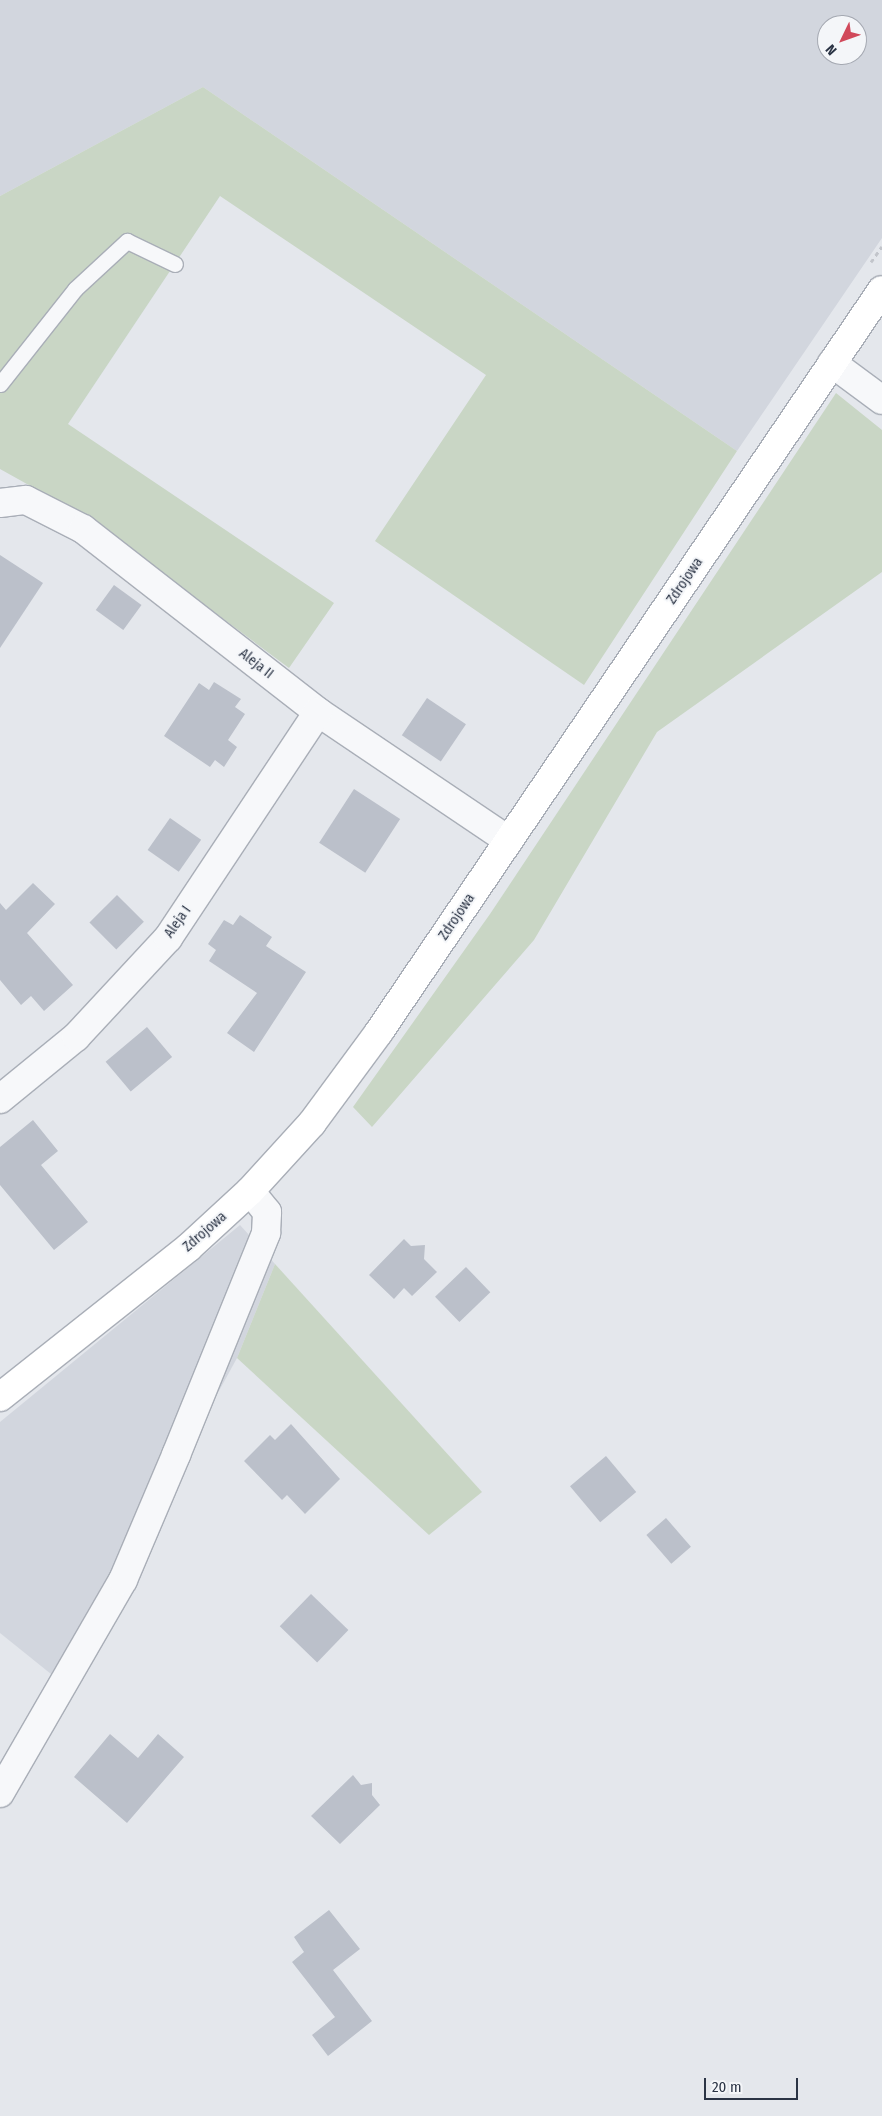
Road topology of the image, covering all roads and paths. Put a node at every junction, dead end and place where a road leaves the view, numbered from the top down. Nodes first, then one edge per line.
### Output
1 (175, 264) dead end
2 (882, 290) edge
3 (832, 363) junction
4 (0, 384) edge
5 (882, 400) edge
6 (0, 503) edge
7 (318, 712) junction
8 (509, 841) junction
9 (0, 1099) edge
10 (250, 1191) junction
11 (0, 1397) edge
12 (0, 1793) edge

1 - 4 lane
2 - 3 street, Zdrojowa
3 - 5 street
3 - 8 street, Zdrojowa
6 - 7 street, Aleja II
7 - 8 street, Aleja II
7 - 9 street, Aleja I
8 - 10 street, Zdrojowa
10 - 11 street, Zdrojowa
10 - 12 street

